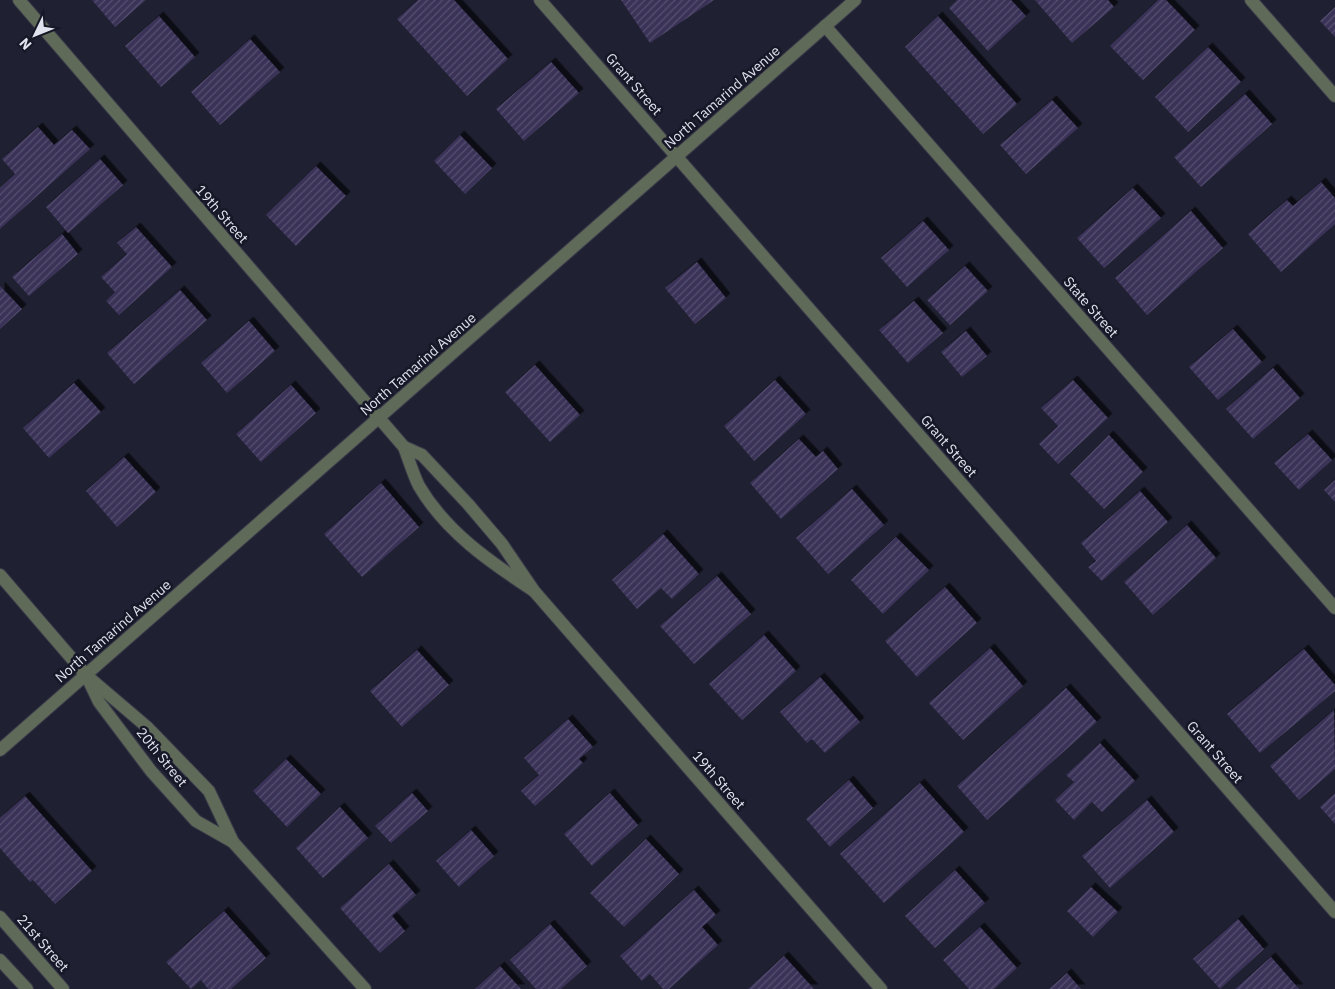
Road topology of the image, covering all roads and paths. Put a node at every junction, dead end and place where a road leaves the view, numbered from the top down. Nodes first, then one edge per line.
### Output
1 (19, 0) edge
2 (540, 0) edge
3 (854, 0) edge
4 (1251, 0) edge
5 (824, 26) junction
6 (1335, 96) edge
7 (677, 156) junction
8 (378, 418) junction
9 (404, 447) junction
10 (0, 575) edge
11 (534, 591) junction
12 (1335, 608) edge
13 (86, 675) junction
14 (0, 750) edge
15 (232, 842) junction
16 (1335, 912) edge
17 (0, 917) edge
18 (0, 960) edge
19 (27, 989) edge
20 (63, 989) edge
21 (365, 989) edge
22 (881, 989) edge

1 - 8 street, 19th Street
2 - 7 street, Grant Street
3 - 5 street, North Tamarind Avenue
4 - 6 street
5 - 7 street, North Tamarind Avenue
5 - 12 street, State Street
7 - 8 street, North Tamarind Avenue
7 - 16 street, Grant Street
8 - 9 street, 19th Street
8 - 13 street, North Tamarind Avenue
9 - 11 street, 19th Street
9 - 11 street, 19th Street
10 - 13 street, 20th Street
11 - 22 street, 19th Street
13 - 14 street, North Tamarind Avenue
13 - 15 street, 20th Street
13 - 15 street, 20th Street
15 - 21 street, 20th Street
17 - 20 street, 21st Street
18 - 19 street

